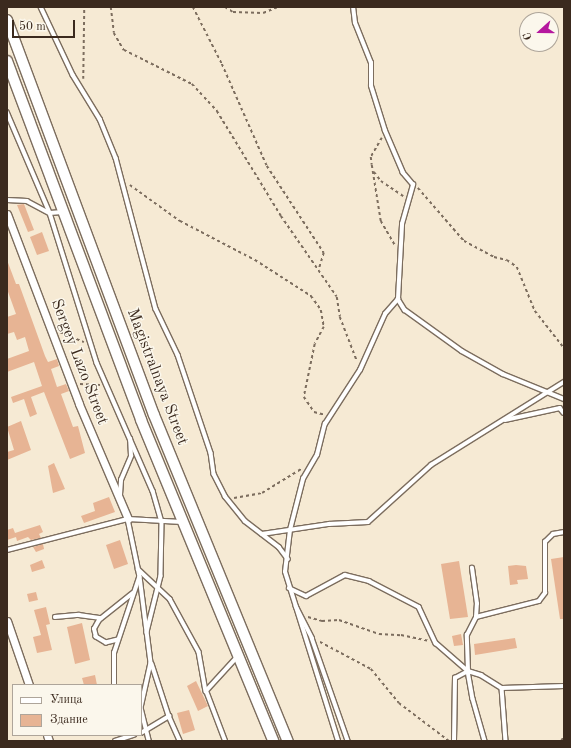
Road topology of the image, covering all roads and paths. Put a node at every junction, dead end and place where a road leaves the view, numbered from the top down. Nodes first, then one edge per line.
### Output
1 (41, 7) edge
2 (84, 7) edge
3 (111, 7) edge
4 (193, 7) edge
5 (225, 7) edge
6 (278, 7) edge
7 (353, 7) edge
8 (7, 20) edge
9 (7, 61) edge
10 (82, 90) junction
11 (7, 112) edge
12 (385, 131) junction
13 (373, 172) junction
14 (121, 177) junction
15 (413, 185) junction
16 (7, 200) edge
17 (410, 200) junction
18 (63, 211) junction
19 (50, 212) junction
20 (7, 214) edge
21 (400, 255) junction
22 (319, 270) junction
23 (398, 299) junction
24 (51, 328) junction
25 (91, 345) junction
26 (564, 348) edge
27 (360, 370) junction
28 (564, 382) edge
29 (72, 385) junction
30 (108, 387) junction
31 (546, 392) junction
32 (564, 399) edge
33 (562, 408) edge
34 (564, 413) edge
35 (330, 416) junction
36 (500, 421) junction
37 (130, 436) junction
38 (315, 459) junction
39 (119, 500) junction
40 (228, 500) junction
41 (128, 519) junction
42 (162, 522) junction
43 (183, 522) junction
44 (290, 530) junction
45 (564, 532) edge
46 (262, 534) junction
47 (7, 550) edge
48 (288, 559) junction
49 (472, 568) dead end
50 (138, 569) junction
51 (140, 578) junction
52 (289, 588) junction
53 (158, 589) junction
54 (134, 593) junction
55 (294, 603) junction
56 (303, 616) junction
57 (55, 617) dead end
58 (476, 617) junction
59 (101, 618) junction
60 (7, 621) edge
61 (147, 632) junction
62 (312, 638) junction
63 (118, 640) junction
64 (436, 643) junction
65 (238, 656) junction
66 (151, 663) junction
67 (468, 671) junction
68 (29, 684) edge
69 (114, 684) edge
70 (147, 684) junction
71 (142, 686) edge
72 (564, 686) edge
73 (502, 688) junction
74 (206, 691) junction
75 (142, 704) edge
76 (142, 713) edge
77 (168, 716) junction
78 (146, 731) junction
79 (142, 733) edge
80 (131, 736) edge
81 (564, 736) edge
82 (115, 741) edge
83 (149, 741) edge
84 (180, 741) edge
85 (226, 741) edge
86 (273, 741) edge
87 (288, 741) edge
88 (338, 741) edge
89 (348, 741) edge
90 (448, 741) edge
91 (454, 741) edge
92 (485, 741) edge
93 (506, 741) edge
94 (561, 741) edge

1 - 10 lane
2 - 10 path
3 - 22 path
4 - 22 path
5 - 6 path
7 - 12 lane
8 - 87 main road, Magistralnaya Street
9 - 18 main road, Magistralnaya Street
10 - 14 lane
11 - 19 lane
12 - 13 path
12 - 15 lane
13 - 17 path
13 - 21 path
14 - 35 path
14 - 40 lane
15 - 17 lane
15 - 26 path
16 - 19 lane
17 - 21 lane
18 - 19 lane
18 - 43 main road, Magistralnaya Street
19 - 25 lane
20 - 24 street, Sergey Lazo Street
21 - 23 lane
22 - 27 path
23 - 27 lane
23 - 31 lane
24 - 25 path
24 - 29 street, Sergey Lazo Street
25 - 30 lane
27 - 35 lane
28 - 31 lane
29 - 30 path
29 - 39 street, Sergey Lazo Street
30 - 37 lane
31 - 32 lane
31 - 36 lane
33 - 34 lane
33 - 36 lane
35 - 38 lane
36 - 44 lane
37 - 39 lane
37 - 42 lane
38 - 40 path
38 - 44 lane
39 - 41 street, Sergey Lazo Street
40 - 46 lane
41 - 42 lane
41 - 47 lane
41 - 50 lane
42 - 43 lane
42 - 53 lane
43 - 65 main road, Magistralnaya Street
44 - 46 lane
44 - 48 lane
45 - 58 lane
46 - 48 lane
48 - 52 lane
49 - 58 lane
50 - 51 lane
50 - 53 lane
51 - 54 lane
51 - 61 lane
52 - 55 lane
52 - 64 lane
53 - 61 lane
53 - 74 lane
54 - 59 lane
54 - 63 lane
55 - 56 lane
55 - 88 lane
56 - 62 lane
56 - 64 path
57 - 59 lane
58 - 67 lane
59 - 63 lane
60 - 68 street
61 - 66 lane
62 - 89 lane
62 - 90 path
63 - 69 lane
64 - 67 lane
65 - 74 lane
65 - 86 main road, Magistralnaya Street
66 - 70 lane
66 - 77 lane
67 - 73 lane
67 - 91 lane
67 - 92 lane
70 - 71 lane
70 - 75 lane
72 - 73 lane
73 - 93 lane
74 - 85 lane
76 - 78 lane
77 - 78 lane
77 - 84 lane
78 - 79 lane
78 - 83 lane
80 - 82 lane
81 - 94 path

